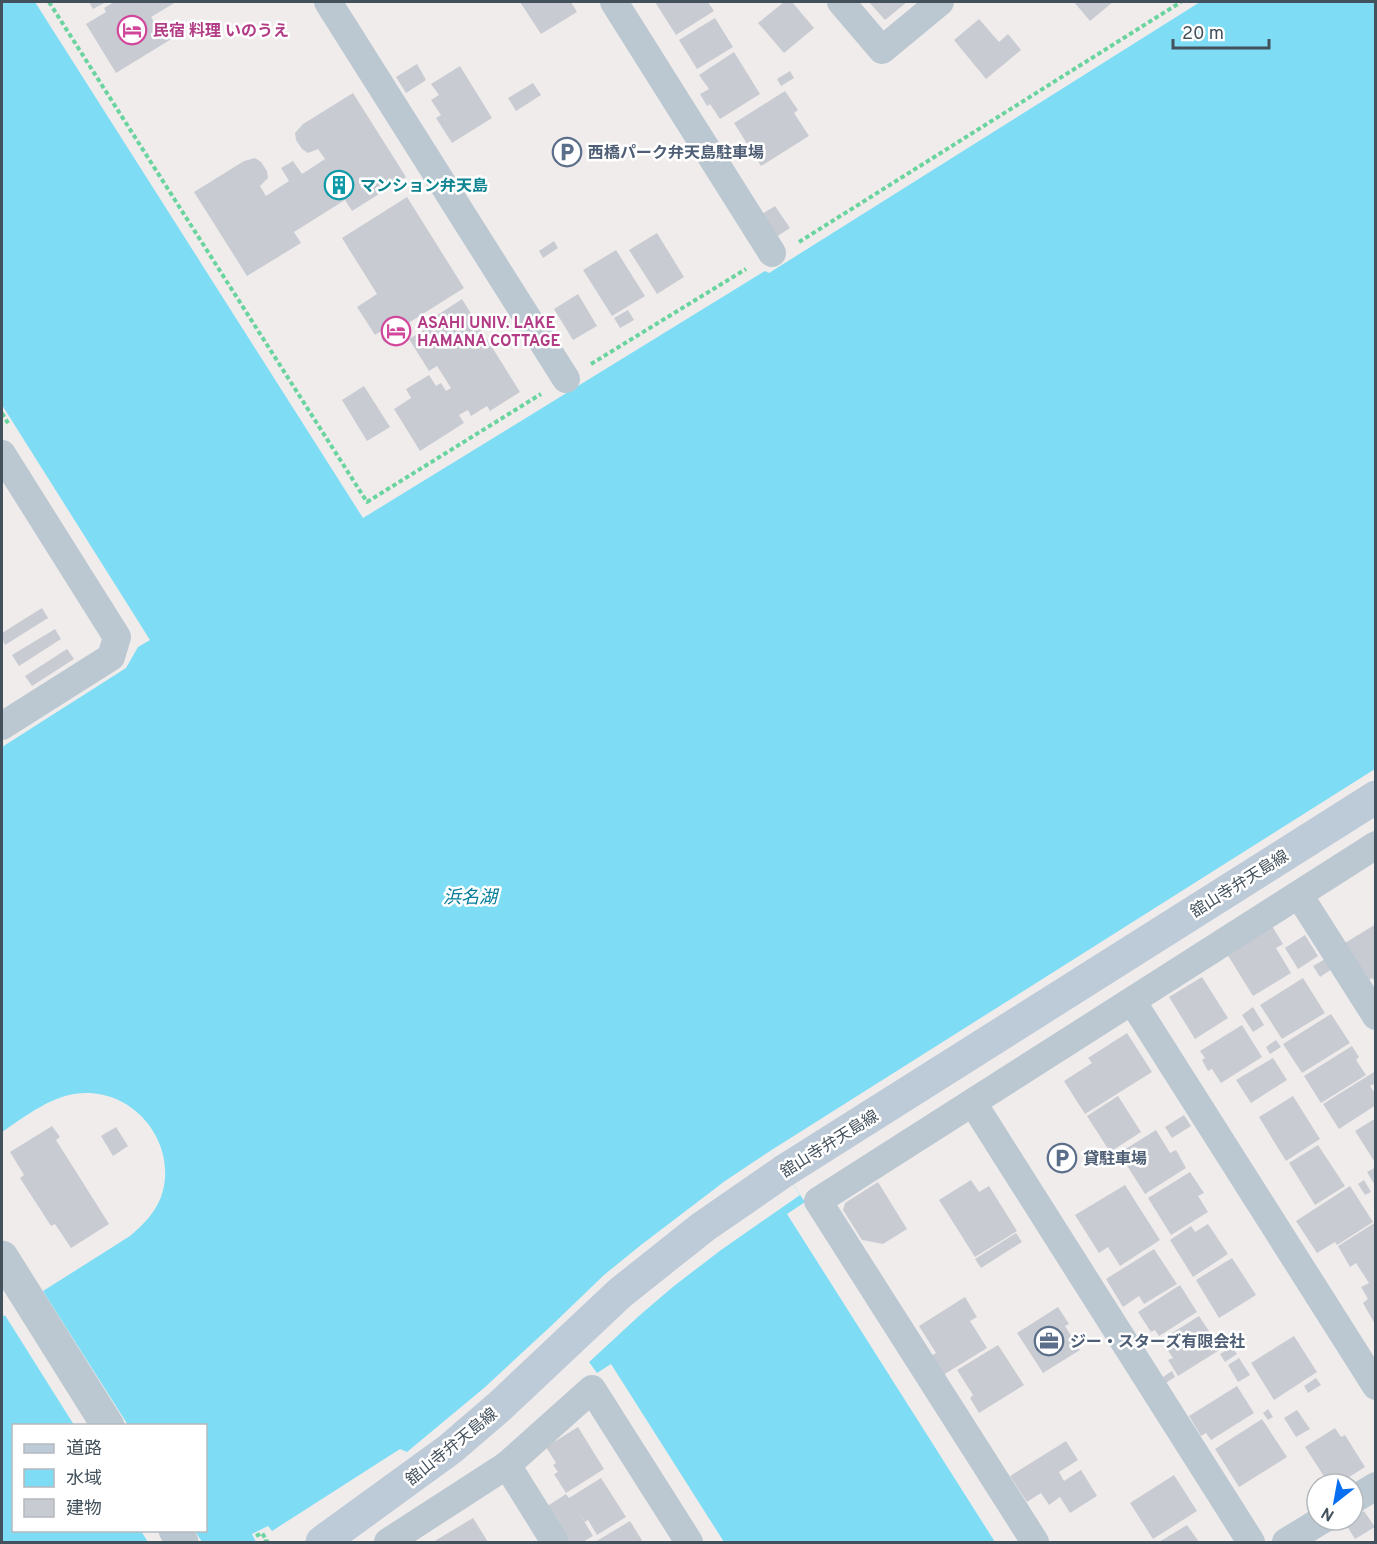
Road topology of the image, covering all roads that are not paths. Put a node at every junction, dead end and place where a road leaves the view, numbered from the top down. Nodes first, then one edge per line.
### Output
1 (328, 2) edge
2 (614, 2) edge
3 (841, 2) edge
4 (940, 2) edge
5 (772, 253) dead end
6 (566, 379) dead end
7 (2, 454) edge
8 (2, 726) edge
9 (1376, 797) edge
10 (1376, 845) edge
11 (1299, 895) junction
12 (1132, 1001) junction
13 (1376, 1016) edge
14 (973, 1103) junction
15 (2, 1257) edge
16 (1376, 1386) edge
17 (107, 1424) edge
18 (507, 1465) junction
19 (1305, 1530) edge
20 (322, 1542) edge
21 (388, 1542) edge
22 (555, 1542) edge
23 (689, 1542) edge
24 (1035, 1542) edge
25 (1251, 1542) edge
26 (1286, 1542) edge

1 - 6 street
2 - 5 street
3 - 4 street
7 - 8 street
9 - 20 main road, 舘山寺弁天島線
10 - 11 street
11 - 12 street
11 - 13 street
12 - 14 street
12 - 16 street
14 - 24 street
14 - 25 street
15 - 17 street
18 - 21 street
18 - 22 street
18 - 23 street
19 - 26 street

